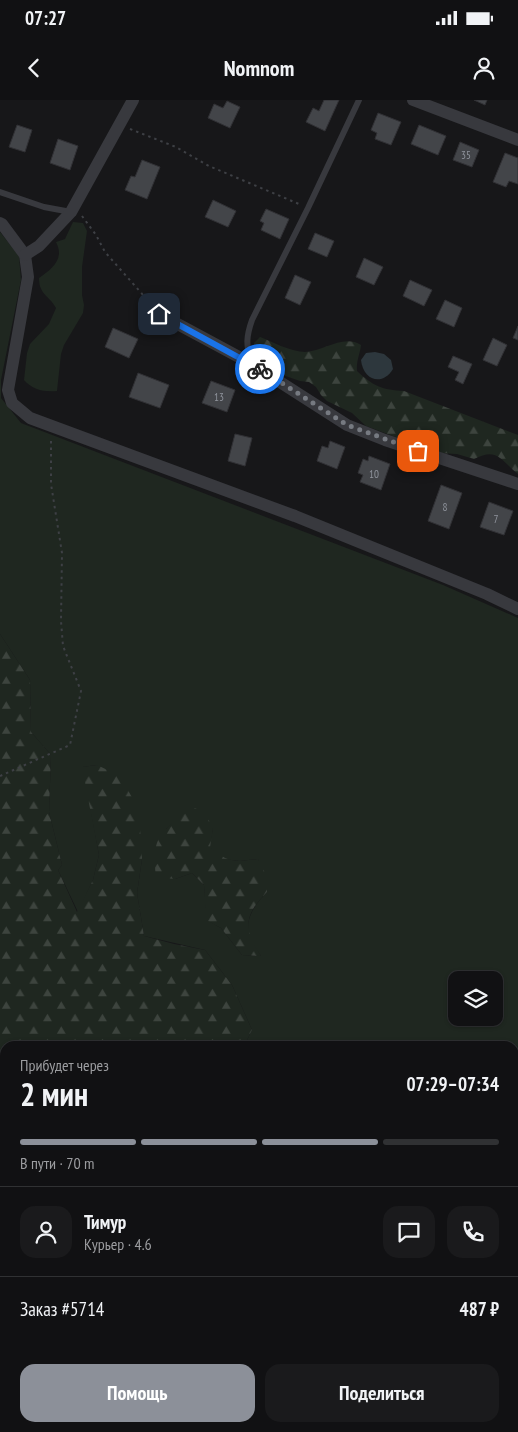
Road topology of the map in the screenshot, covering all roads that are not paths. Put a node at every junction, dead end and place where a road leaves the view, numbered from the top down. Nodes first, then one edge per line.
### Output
1 (133, 100) edge
2 (359, 100) edge
3 (413, 100) edge
4 (518, 140) edge
5 (0, 192) edge
6 (71, 212) junction
7 (0, 223) edge
8 (25, 255) junction
9 (159, 314) road end
10 (252, 364) junction
11 (518, 484) edge
12 (518, 610) edge

1 - 6 street
2 - 10 lane
3 - 4 street
5 - 6 lane
6 - 8 street
7 - 8 street
8 - 12 street
9 - 10 street
10 - 11 street

